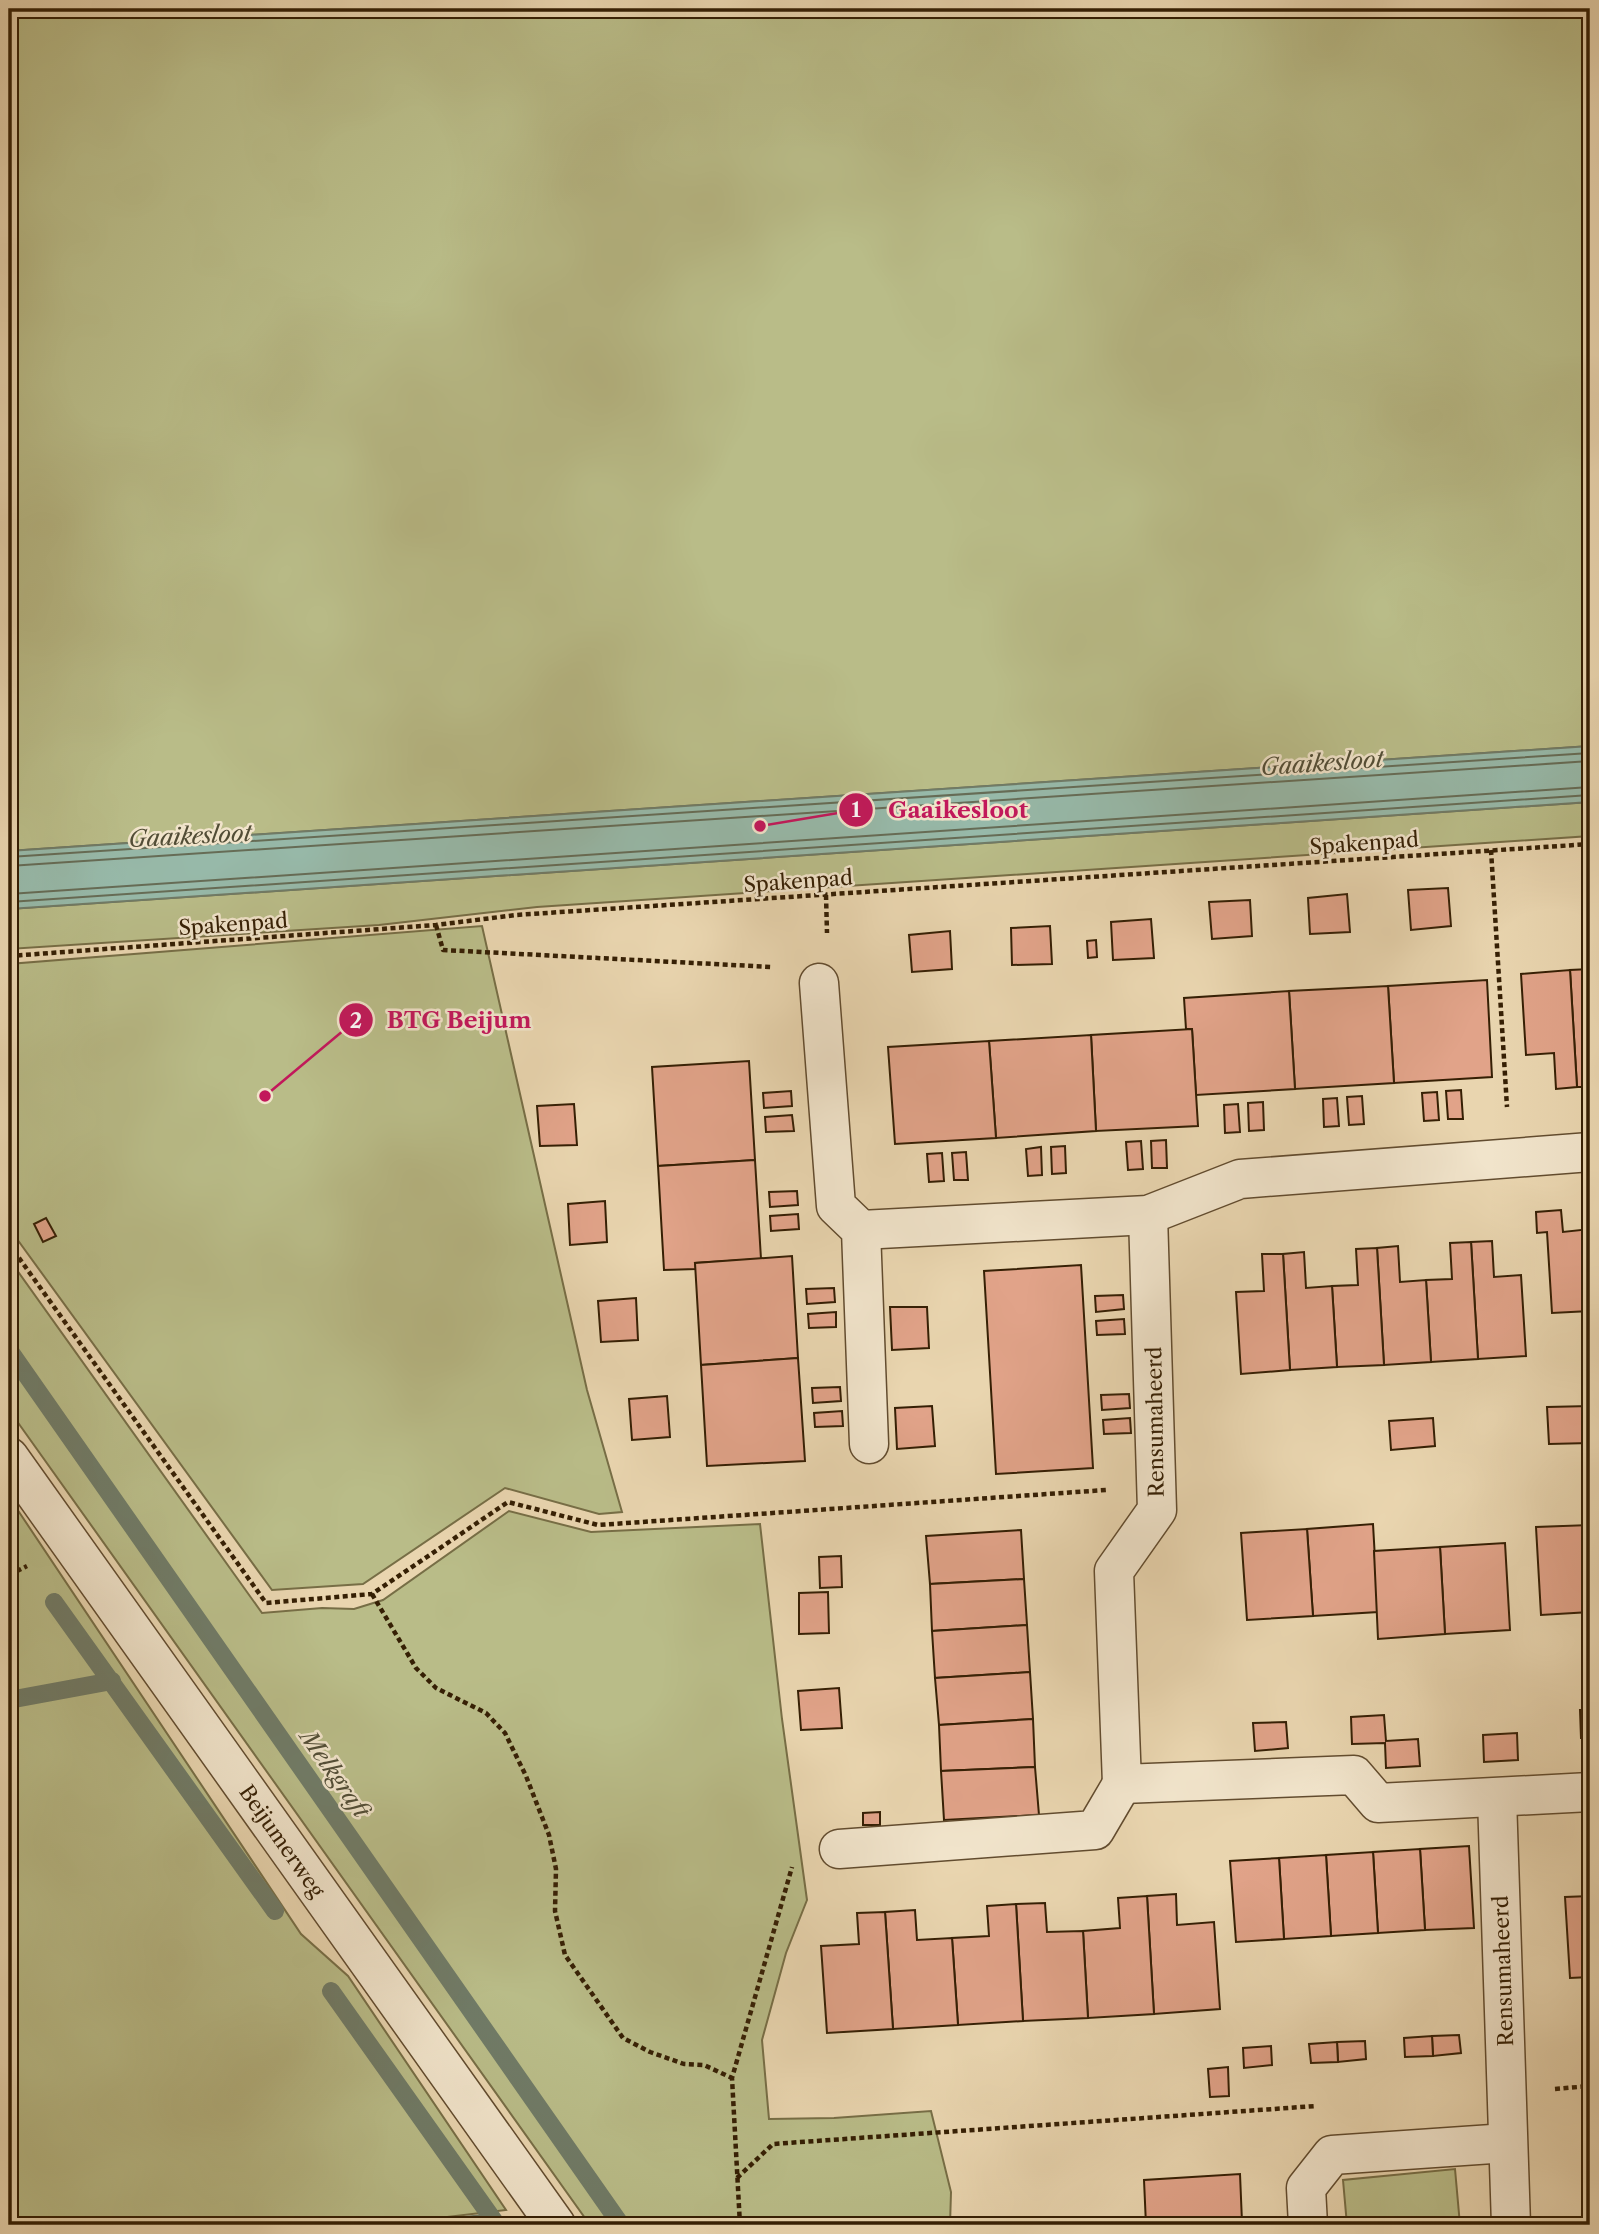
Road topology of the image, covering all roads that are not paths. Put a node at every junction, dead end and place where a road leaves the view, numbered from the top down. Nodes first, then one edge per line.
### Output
1 (819, 982) road end
2 (1590, 1152) edge
3 (1148, 1215) junction
4 (861, 1230) junction
5 (869, 1444) dead end
6 (9, 1457) edge
7 (1122, 1784) junction
8 (1590, 1792) edge
9 (1497, 1798) junction
10 (839, 1849) road end
11 (1507, 2143) junction
12 (556, 2225) edge
13 (1308, 2225) edge
14 (1511, 2225) edge

1 - 4 street
2 - 3 street
3 - 4 street
3 - 7 street, Rensumaheerd
4 - 5 street
6 - 12 street, Beijumerweg
7 - 9 street
7 - 10 street
8 - 9 street
9 - 11 street, Rensumaheerd
11 - 13 street
11 - 14 street, Rensumaheerd

